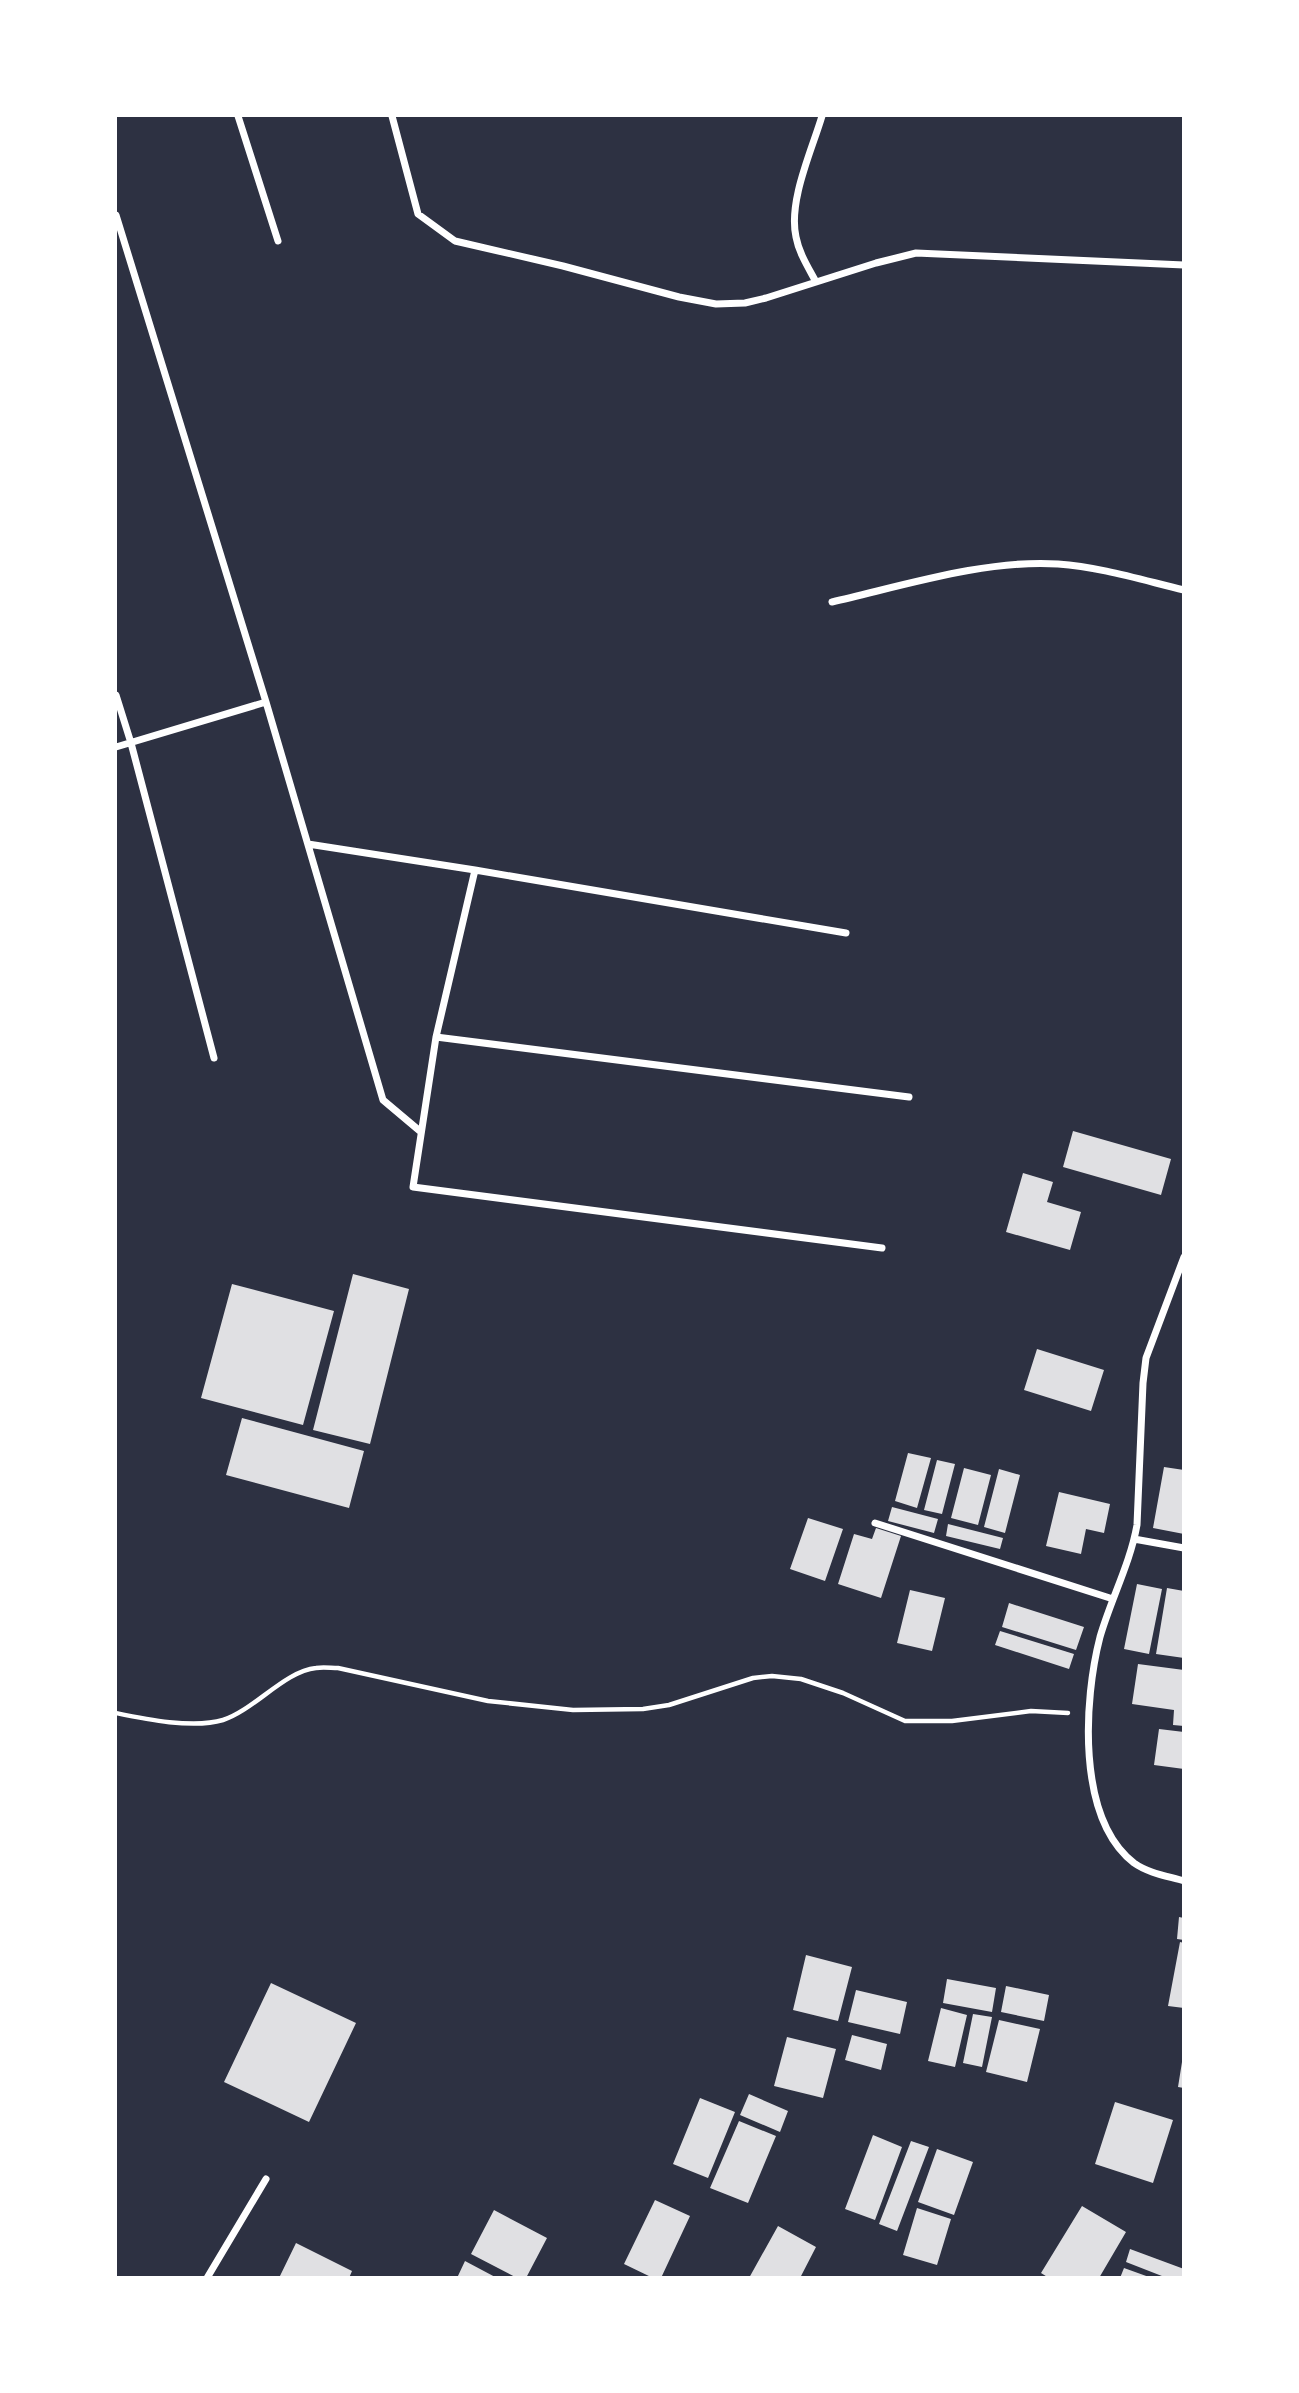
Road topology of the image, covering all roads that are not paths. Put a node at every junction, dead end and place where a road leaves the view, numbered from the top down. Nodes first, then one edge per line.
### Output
1 (237, 116) edge
2 (392, 116) edge
3 (822, 116) edge
4 (116, 215) edge
5 (278, 241) dead end
6 (1184, 265) edge
7 (816, 282) junction
8 (1184, 590) edge
9 (832, 601) dead end
10 (116, 695) edge
11 (266, 702) junction
12 (131, 743) junction
13 (116, 747) edge
14 (308, 844) junction
15 (475, 870) junction
16 (846, 933) dead end
17 (436, 1037) junction
18 (214, 1058) dead end
19 (909, 1097) dead end
20 (421, 1132) junction
21 (881, 1248) dead end
22 (1184, 1256) edge
23 (875, 1523) dead end
24 (1134, 1539) junction
25 (1184, 1548) edge
26 (1113, 1599) junction
27 (1184, 1881) edge
28 (266, 2179) dead end
29 (207, 2277) edge

1 - 5 street
2 - 7 street
3 - 7 street
4 - 11 street
6 - 7 street
8 - 9 street
10 - 12 street
11 - 12 street
11 - 14 street
12 - 13 street
12 - 18 street
14 - 15 street
14 - 20 street
15 - 16 street
15 - 17 street
17 - 19 street
17 - 20 street
20 - 21 street
22 - 24 street
23 - 26 street
24 - 25 street
24 - 26 street
26 - 27 street
28 - 29 street

